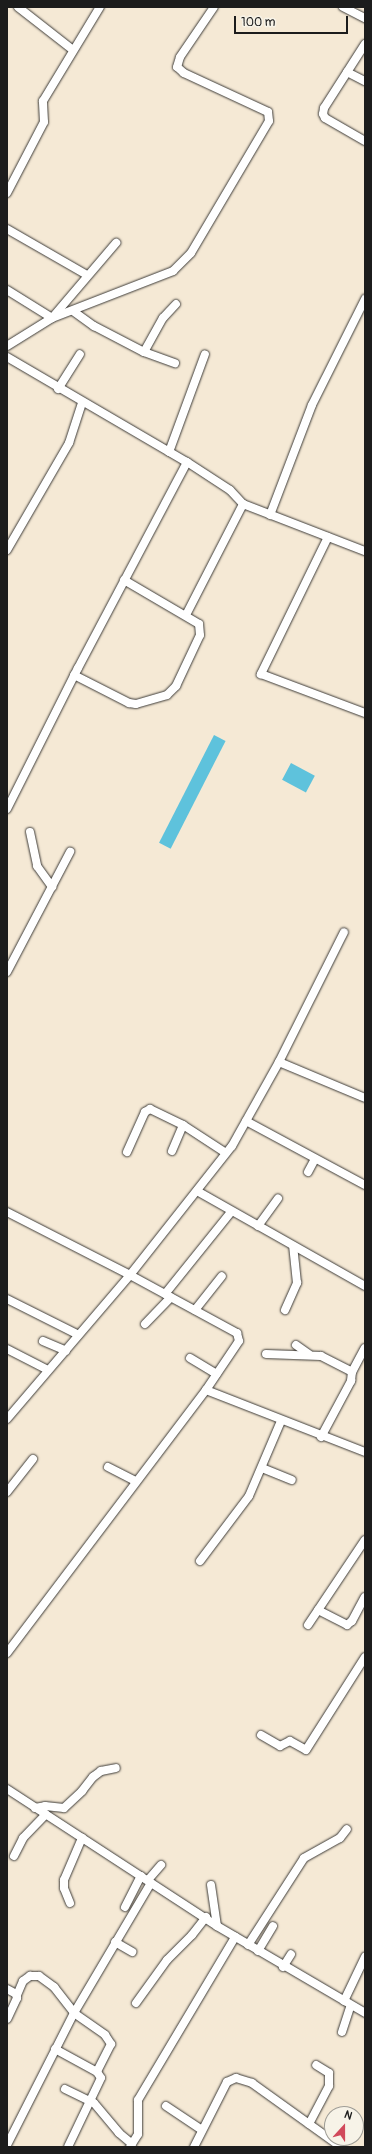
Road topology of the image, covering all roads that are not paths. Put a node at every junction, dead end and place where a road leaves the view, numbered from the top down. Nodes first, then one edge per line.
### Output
1 (18, 7) edge
2 (100, 7) edge
3 (214, 7) edge
4 (343, 7) edge
5 (359, 10) edge
6 (365, 18) edge
7 (365, 44) edge
8 (73, 50) junction
9 (347, 72) junction
10 (365, 82) edge
11 (365, 140) edge
12 (7, 193) edge
13 (7, 229) edge
14 (116, 243) dead end
15 (87, 275) junction
16 (7, 290) edge
17 (365, 299) edge
18 (176, 304) dead end
19 (73, 311) junction
20 (52, 318) junction
21 (7, 346) edge
22 (144, 352) junction
23 (80, 354) dead end
24 (205, 354) dead end
25 (7, 358) edge
26 (175, 363) dead end
27 (58, 389) junction
28 (82, 403) junction
29 (169, 452) junction
30 (187, 462) junction
31 (243, 504) junction
32 (270, 515) junction
33 (328, 538) junction
34 (7, 550) edge
35 (365, 551) edge
36 (124, 580) junction
37 (186, 615) junction
38 (74, 676) junction
39 (365, 713) edge
40 (7, 809) edge
41 (30, 832) dead end
42 (70, 852) dead end
43 (52, 887) junction
44 (344, 932) dead end
45 (7, 972) edge
46 (279, 1062) junction
47 (365, 1098) edge
48 (246, 1121) junction
49 (183, 1125) junction
50 (172, 1151) dead end
51 (127, 1152) dead end
52 (226, 1153) junction
53 (315, 1159) junction
54 (308, 1172) dead end
55 (365, 1186) edge
56 (197, 1191) junction
57 (278, 1198) dead end
58 (7, 1212) edge
59 (231, 1212) junction
60 (258, 1226) junction
61 (293, 1246) junction
62 (130, 1274) junction
63 (222, 1276) dead end
64 (365, 1286) edge
65 (168, 1295) junction
66 (7, 1299) edge
67 (195, 1310) junction
68 (285, 1310) dead end
69 (145, 1324) dead end
70 (79, 1335) junction
71 (43, 1341) dead end
72 (296, 1345) dead end
73 (365, 1348) edge
74 (7, 1349) edge
75 (66, 1351) junction
76 (266, 1354) dead end
77 (309, 1354) junction
78 (190, 1358) dead end
79 (48, 1370) junction
80 (352, 1372) junction
81 (217, 1374) junction
82 (206, 1390) junction
83 (7, 1419) edge
84 (281, 1421) junction
85 (321, 1437) junction
86 (365, 1452) edge
87 (33, 1459) dead end
88 (108, 1467) dead end
89 (262, 1468) junction
90 (292, 1480) dead end
91 (136, 1481) junction
92 (7, 1492) edge
93 (365, 1540) edge
94 (200, 1561) dead end
95 (365, 1597) edge
96 (318, 1610) junction
97 (308, 1625) dead end
98 (7, 1652) edge
99 (365, 1657) edge
100 (261, 1735) dead end
101 (116, 1768) dead end
102 (7, 1789) edge
103 (35, 1808) junction
104 (46, 1814) junction
105 (347, 1829) dead end
106 (82, 1838) junction
107 (14, 1856) dead end
108 (161, 1865) dead end
109 (147, 1880) junction
110 (211, 1885) dead end
111 (70, 1903) dead end
112 (125, 1907) dead end
113 (206, 1917) junction
114 (217, 1926) junction
115 (273, 1926) dead end
116 (235, 1937) junction
117 (115, 1942) junction
118 (248, 1945) junction
119 (258, 1951) junction
120 (132, 1952) dead end
121 (291, 1954) dead end
122 (365, 1957) edge
123 (283, 1967) junction
124 (7, 1989) edge
125 (17, 1995) junction
126 (136, 2003) dead end
127 (348, 2003) junction
128 (74, 2013) junction
129 (365, 2013) edge
130 (7, 2019) edge
131 (342, 2032) dead end
132 (55, 2049) junction
133 (316, 2065) dead end
134 (97, 2072) junction
135 (65, 2089) dead end
136 (90, 2100) junction
137 (166, 2106) dead end
138 (309, 2124) junction
139 (11, 2128) edge
140 (202, 2130) junction
141 (7, 2145) edge
142 (131, 2145) edge
143 (68, 2147) edge
144 (194, 2147) edge
145 (341, 2147) edge

1 - 8 street
2 - 8 street
3 - 19 street
4 - 5 street
5 - 6 street
7 - 9 street
8 - 12 street
9 - 10 street
9 - 11 street
13 - 15 street
14 - 15 street
15 - 20 street
16 - 20 street
17 - 32 street
18 - 22 street
19 - 20 street
19 - 22 street
20 - 21 street
22 - 26 street
23 - 27 street
24 - 29 street
25 - 27 street
27 - 28 street
28 - 29 street
28 - 34 street
29 - 30 street
30 - 31 street
30 - 36 street
31 - 32 street
31 - 37 street
32 - 33 street
33 - 35 street
33 - 39 street
36 - 37 street
36 - 38 street
37 - 38 street
38 - 40 street
41 - 43 street
42 - 43 street
43 - 45 street
44 - 46 street
46 - 47 street
46 - 48 street
48 - 52 street
48 - 53 street
49 - 50 street
49 - 51 street
49 - 52 street
52 - 56 street
53 - 54 street
53 - 55 street
56 - 59 street
56 - 62 street
57 - 60 street
58 - 62 street
59 - 60 street
59 - 65 street
60 - 61 street
61 - 64 street
61 - 68 street
62 - 65 street
62 - 70 street
63 - 67 street
65 - 67 street
65 - 69 street
66 - 70 street
67 - 81 street
70 - 75 street
71 - 75 street
72 - 77 street
73 - 80 street
74 - 79 street
75 - 79 street
76 - 77 street
77 - 80 street
78 - 81 street
79 - 83 street
80 - 85 street
81 - 82 street
82 - 84 street
82 - 91 street
84 - 85 street
84 - 89 street
85 - 86 street
87 - 92 street
88 - 91 street
89 - 90 street
89 - 94 street
91 - 98 street
93 - 96 street
95 - 96 street
96 - 97 street
99 - 100 street
101 - 103 street
102 - 103 street
103 - 104 street
104 - 106 street
104 - 107 street
105 - 118 street
106 - 109 street
106 - 111 street
108 - 109 street
109 - 112 street
109 - 113 street
109 - 117 street
110 - 114 street
113 - 114 street
113 - 126 street
114 - 116 street
115 - 119 street
116 - 118 street
116 - 142 street
117 - 120 street
117 - 128 street
118 - 119 street
119 - 123 street
121 - 123 street
122 - 127 street
123 - 127 street
124 - 125 street
125 - 128 street
125 - 130 street
127 - 129 street
127 - 131 street
128 - 132 street
128 - 134 street
132 - 134 street
132 - 139 street
133 - 138 street
134 - 136 street
135 - 136 street
136 - 142 street
136 - 143 street
137 - 140 street
138 - 140 street
138 - 145 street
139 - 141 street
140 - 144 street

